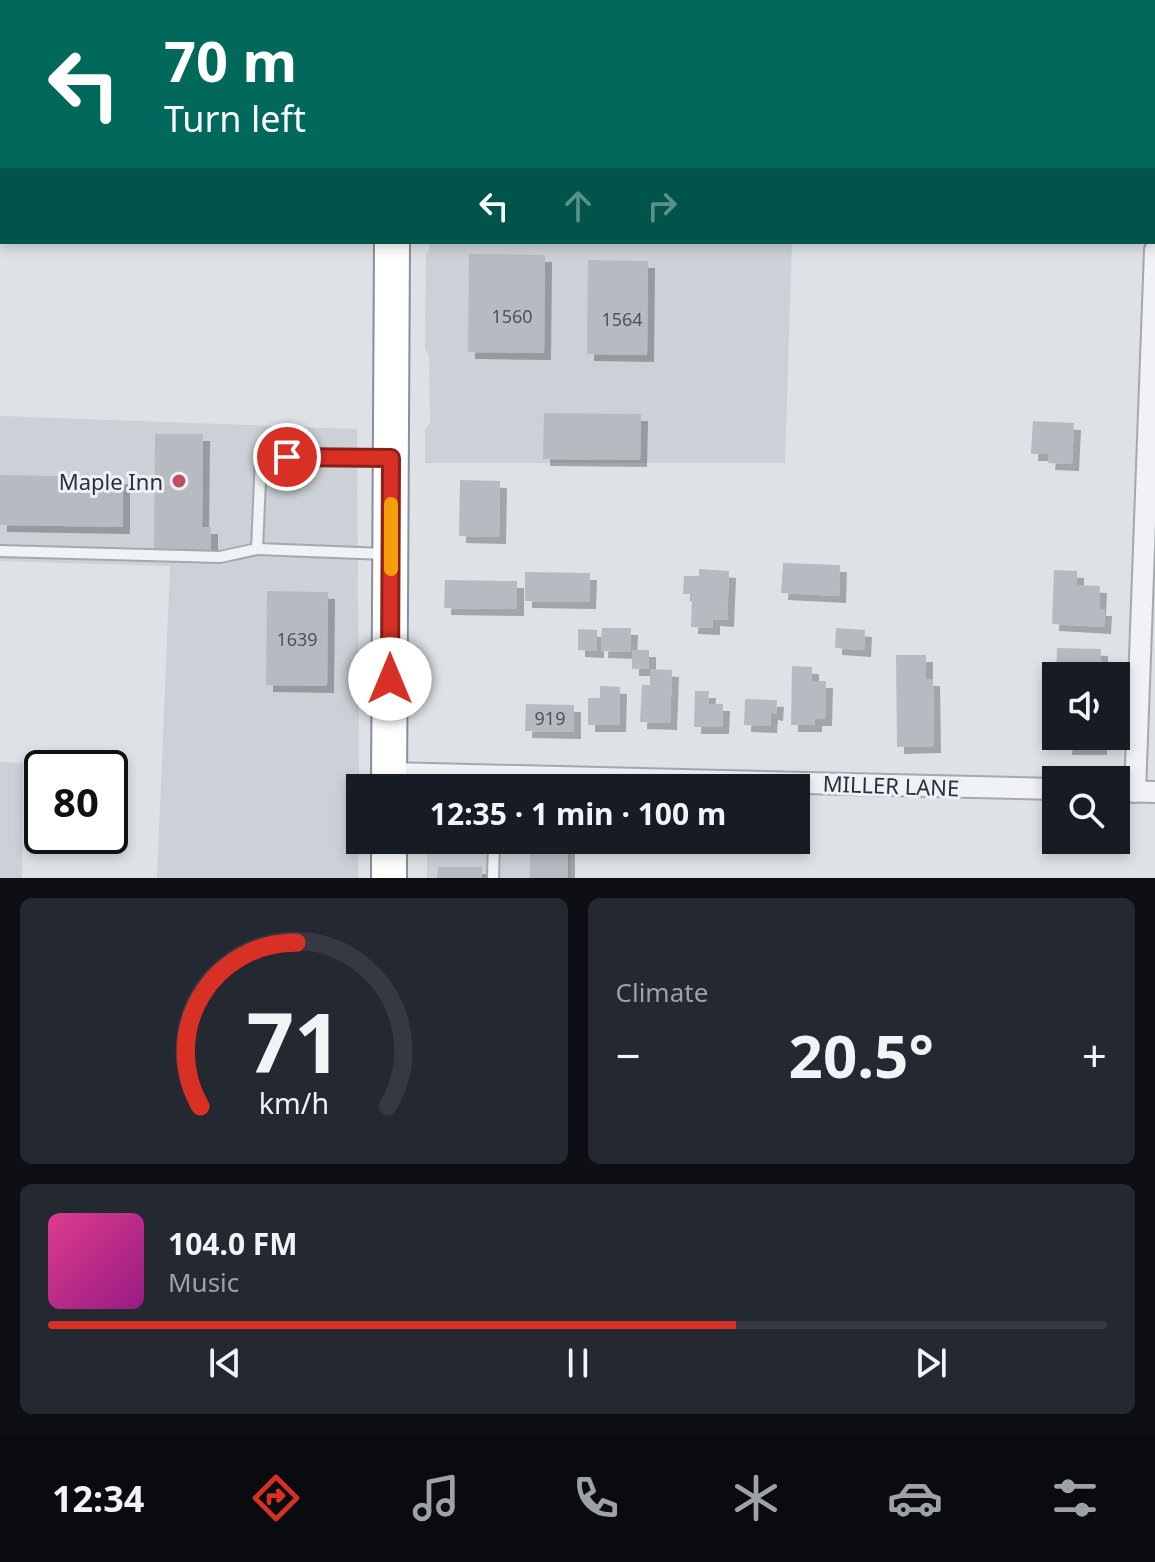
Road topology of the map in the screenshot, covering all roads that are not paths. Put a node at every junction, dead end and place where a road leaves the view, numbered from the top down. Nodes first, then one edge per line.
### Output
1 (392, 244) edge
2 (1155, 250) edge
3 (391, 458) junction
4 (257, 549) junction
5 (0, 551) edge
6 (391, 555) junction
7 (390, 774) edge
8 (810, 786) edge
9 (1042, 789) edge
10 (1135, 792) edge
11 (389, 854) edge
12 (494, 854) edge
13 (389, 878) edge
14 (493, 878) edge

1 - 3 highway
2 - 10 street
3 - 4 lane
3 - 6 highway
4 - 5 lane
4 - 6 lane
6 - 7 highway
8 - 9 street, MILLER LANE
11 - 13 highway
12 - 14 lane

